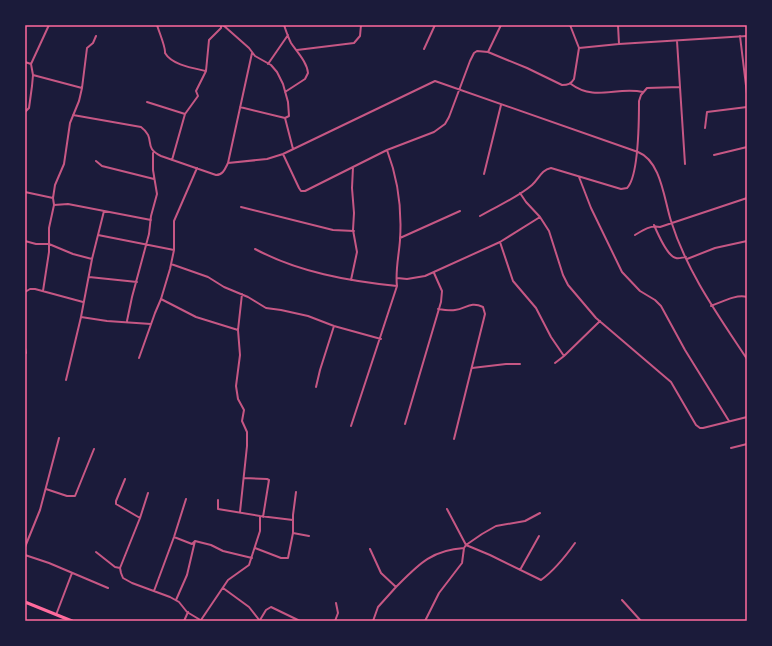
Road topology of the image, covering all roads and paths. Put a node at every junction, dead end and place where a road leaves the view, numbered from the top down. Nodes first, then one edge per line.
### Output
1 (157, 25) edge
2 (284, 25) edge
3 (361, 25) edge
4 (435, 25) edge
5 (501, 25) edge
6 (570, 25) edge
7 (618, 25) edge
8 (49, 26) edge
9 (221, 26) edge
10 (288, 35) junction
11 (96, 36) dead end
12 (740, 36) junction
13 (747, 36) edge
14 (676, 41) junction
15 (619, 44) junction
16 (579, 48) junction
17 (424, 49) dead end
18 (297, 50) junction
19 (488, 52) junction
20 (252, 53) junction
21 (25, 62) edge
22 (31, 64) junction
23 (268, 64) junction
24 (206, 71) junction
25 (33, 76) junction
26 (571, 84) junction
27 (680, 87) junction
28 (82, 88) junction
29 (460, 90) junction
30 (285, 92) junction
31 (643, 92) junction
32 (747, 94) edge
33 (29, 101) junction
34 (25, 102) edge
35 (147, 102) dead end
36 (502, 104) junction
37 (747, 107) edge
38 (240, 108) junction
39 (25, 112) edge
40 (185, 114) junction
41 (73, 115) junction
42 (285, 118) junction
43 (705, 128) dead end
44 (747, 147) edge
45 (292, 149) junction
46 (387, 150) junction
47 (153, 152) junction
48 (638, 152) junction
49 (283, 154) junction
50 (714, 155) dead end
51 (172, 160) junction
52 (96, 161) dead end
53 (228, 163) junction
54 (685, 164) dead end
55 (354, 167) junction
56 (197, 168) junction
57 (484, 174) dead end
58 (579, 177) junction
59 (154, 179) junction
60 (25, 192) edge
61 (520, 193) junction
62 (53, 198) junction
63 (747, 198) edge
64 (54, 205) junction
65 (241, 207) dead end
66 (104, 211) junction
67 (460, 211) dead end
68 (480, 216) dead end
69 (540, 217) junction
70 (151, 220) junction
71 (671, 222) junction
72 (654, 225) junction
73 (354, 231) junction
74 (98, 234) junction
75 (635, 235) dead end
76 (400, 238) junction
77 (25, 241) edge
78 (500, 242) junction
79 (747, 242) edge
80 (49, 244) junction
81 (146, 244) junction
82 (255, 249) dead end
83 (174, 250) junction
84 (686, 258) junction
85 (92, 259) junction
86 (171, 264) junction
87 (434, 273) junction
88 (89, 277) junction
89 (396, 278) junction
90 (351, 280) junction
91 (137, 282) junction
92 (397, 286) junction
93 (44, 291) junction
94 (25, 292) edge
95 (242, 294) junction
96 (747, 297) edge
97 (161, 299) junction
98 (84, 302) junction
99 (712, 306) junction
100 (438, 309) junction
101 (81, 317) junction
102 (127, 321) junction
103 (600, 321) junction
104 (151, 324) junction
105 (334, 326) junction
106 (238, 330) junction
107 (380, 339) junction
108 (25, 348) edge
109 (26, 353) edge
110 (564, 356) junction
111 (139, 358) dead end
112 (747, 359) edge
113 (555, 363) dead end
114 (520, 364) dead end
115 (472, 368) junction
116 (66, 380) dead end
117 (316, 388) dead end
118 (747, 417) edge
119 (730, 422) junction
120 (405, 424) dead end
121 (351, 426) dead end
122 (59, 438) dead end
123 (454, 439) dead end
124 (747, 444) edge
125 (731, 448) dead end
126 (94, 449) dead end
127 (244, 478) junction
128 (125, 479) dead end
129 (46, 488) junction
130 (296, 492) dead end
131 (148, 493) dead end
132 (186, 499) dead end
133 (218, 500) dead end
134 (447, 509) dead end
135 (240, 512) junction
136 (540, 513) dead end
137 (262, 516) junction
138 (140, 518) junction
139 (293, 520) junction
140 (293, 533) junction
141 (309, 536) dead end
142 (539, 536) dead end
143 (174, 537) junction
144 (195, 541) junction
145 (575, 543) dead end
146 (25, 547) edge
147 (465, 547) junction
148 (255, 548) junction
149 (370, 549) dead end
150 (96, 552) dead end
151 (25, 555) edge
152 (252, 558) junction
153 (120, 568) junction
154 (520, 570) junction
155 (72, 573) junction
156 (396, 587) junction
157 (108, 588) dead end
158 (223, 588) junction
159 (154, 591) junction
160 (622, 600) dead end
161 (176, 601) junction
162 (25, 602) edge
163 (336, 603) dead end
164 (188, 612) junction
165 (56, 615) junction
166 (72, 621) edge
167 (184, 621) edge
168 (201, 621) edge
169 (260, 621) edge
170 (300, 621) edge
171 (335, 621) edge
172 (373, 621) edge
173 (425, 621) edge
174 (641, 621) edge

1 - 24 street
2 - 10 street
3 - 18 street
4 - 17 street
5 - 19 street
6 - 16 street
7 - 15 street
8 - 22 street
9 - 20 street
9 - 24 street
10 - 18 street
10 - 23 street
11 - 28 street
12 - 13 street
12 - 14 street
12 - 32 street
14 - 15 street
14 - 27 street
15 - 16 street
16 - 26 street
18 - 30 street
19 - 26 street
19 - 29 street
20 - 23 street
20 - 38 street
21 - 22 street
22 - 25 street
23 - 30 street
24 - 40 street
25 - 28 street
25 - 33 street
26 - 31 street
27 - 31 street
27 - 54 street
28 - 41 street
29 - 36 street
29 - 45 street
29 - 46 street
30 - 42 street
31 - 48 street
33 - 34 street
33 - 39 street
35 - 40 street
36 - 48 street
36 - 57 street
37 - 43 street
38 - 42 street
38 - 53 street
40 - 51 street
41 - 47 street
41 - 62 street
42 - 45 street
44 - 50 street
45 - 49 street
46 - 55 street
46 - 76 street
47 - 51 street
47 - 59 street
48 - 58 street
48 - 71 street
49 - 53 street
49 - 55 street
51 - 56 street
52 - 59 street
53 - 56 street
55 - 73 street
56 - 83 street
58 - 61 street
58 - 119 street
59 - 70 street
60 - 62 street
61 - 68 street
61 - 69 street
62 - 64 street
63 - 71 street
64 - 66 street
64 - 80 street
65 - 73 street
66 - 70 street
66 - 74 street
67 - 76 street
69 - 78 street
69 - 103 street
70 - 81 street
71 - 72 street
71 - 84 street
72 - 75 street
72 - 84 street
73 - 90 street
74 - 81 street
74 - 85 street
76 - 89 street
77 - 80 street
78 - 87 street
78 - 110 street
79 - 84 street
80 - 85 street
80 - 93 street
81 - 83 street
81 - 91 street
82 - 90 street
83 - 86 street
84 - 99 street
85 - 88 street
86 - 95 street
86 - 97 street
87 - 89 street
87 - 100 street
88 - 91 street
88 - 98 street
89 - 92 street
90 - 92 street
91 - 102 street
92 - 107 street
93 - 94 street
93 - 98 street
95 - 105 street
95 - 106 street
96 - 99 street
97 - 104 street
97 - 106 street
98 - 101 street
99 - 112 street
100 - 115 street
100 - 120 street
101 - 102 street
101 - 116 street
102 - 104 street
103 - 110 street
103 - 119 street
104 - 111 street
105 - 107 street
105 - 117 street
106 - 127 street
107 - 121 street
108 - 109 street
110 - 113 street
114 - 115 street
115 - 123 street
118 - 119 street
122 - 129 street
124 - 125 street
126 - 129 street
127 - 135 street
127 - 137 street
128 - 138 street
129 - 146 street
130 - 139 street
131 - 138 street
132 - 143 street
133 - 135 street
134 - 147 street
135 - 137 street
136 - 147 street
137 - 139 street
137 - 148 street
138 - 153 street
139 - 140 street
140 - 141 street
140 - 148 street
142 - 154 street
143 - 144 street
143 - 159 street
144 - 152 street
144 - 161 street
145 - 154 street
147 - 154 street
147 - 156 street
147 - 173 street
148 - 152 street
149 - 156 street
150 - 153 street
151 - 155 street
152 - 158 street
153 - 159 street
155 - 157 street
155 - 165 street
156 - 172 street
158 - 168 street
158 - 169 street
159 - 161 street
160 - 174 street
161 - 164 street
162 - 165 main road
163 - 171 street
164 - 167 street
164 - 168 street
165 - 166 main road
169 - 170 street

